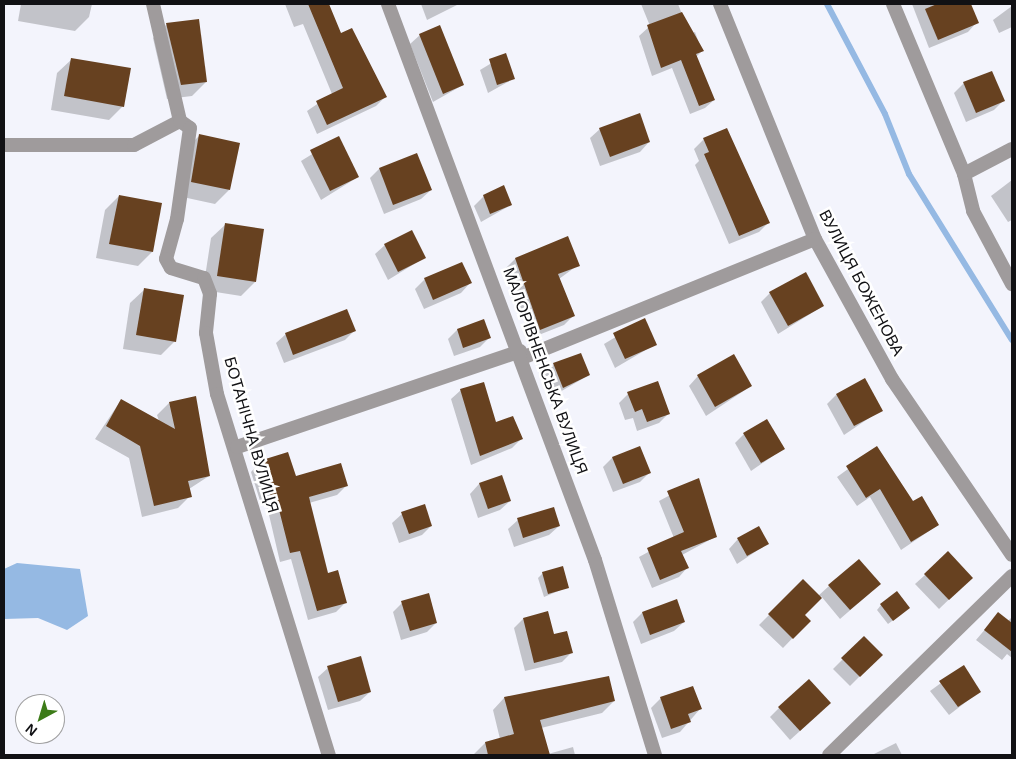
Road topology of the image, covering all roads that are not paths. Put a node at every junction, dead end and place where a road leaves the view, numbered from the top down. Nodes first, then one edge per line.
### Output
1 (153, 4) edge
2 (388, 4) edge
3 (720, 4) edge
4 (893, 4) edge
5 (180, 121) junction
6 (4, 145) edge
7 (1012, 149) edge
8 (964, 174) junction
9 (815, 239) junction
10 (1012, 284) edge
11 (521, 354) junction
12 (237, 447) junction
13 (1012, 555) edge
14 (1012, 576) edge
15 (328, 755) edge
16 (654, 755) edge
17 (829, 755) edge

1 - 5 street, БОТАНІЧНА ВУЛИЦЯ
2 - 11 street, МАЛОРІВНЕНСЬКА ВУЛИЦЯ
3 - 9 street, ВУЛИЦЯ БОЖЕНОВА
4 - 8 street
5 - 6 street
5 - 12 street, БОТАНІЧНА ВУЛИЦЯ
7 - 8 street
8 - 10 street
9 - 11 street
9 - 13 street, ВУЛИЦЯ БОЖЕНОВА
11 - 12 street
11 - 16 street, МАЛОРІВНЕНСЬКА ВУЛИЦЯ
12 - 15 street, БОТАНІЧНА ВУЛИЦЯ
14 - 17 street

